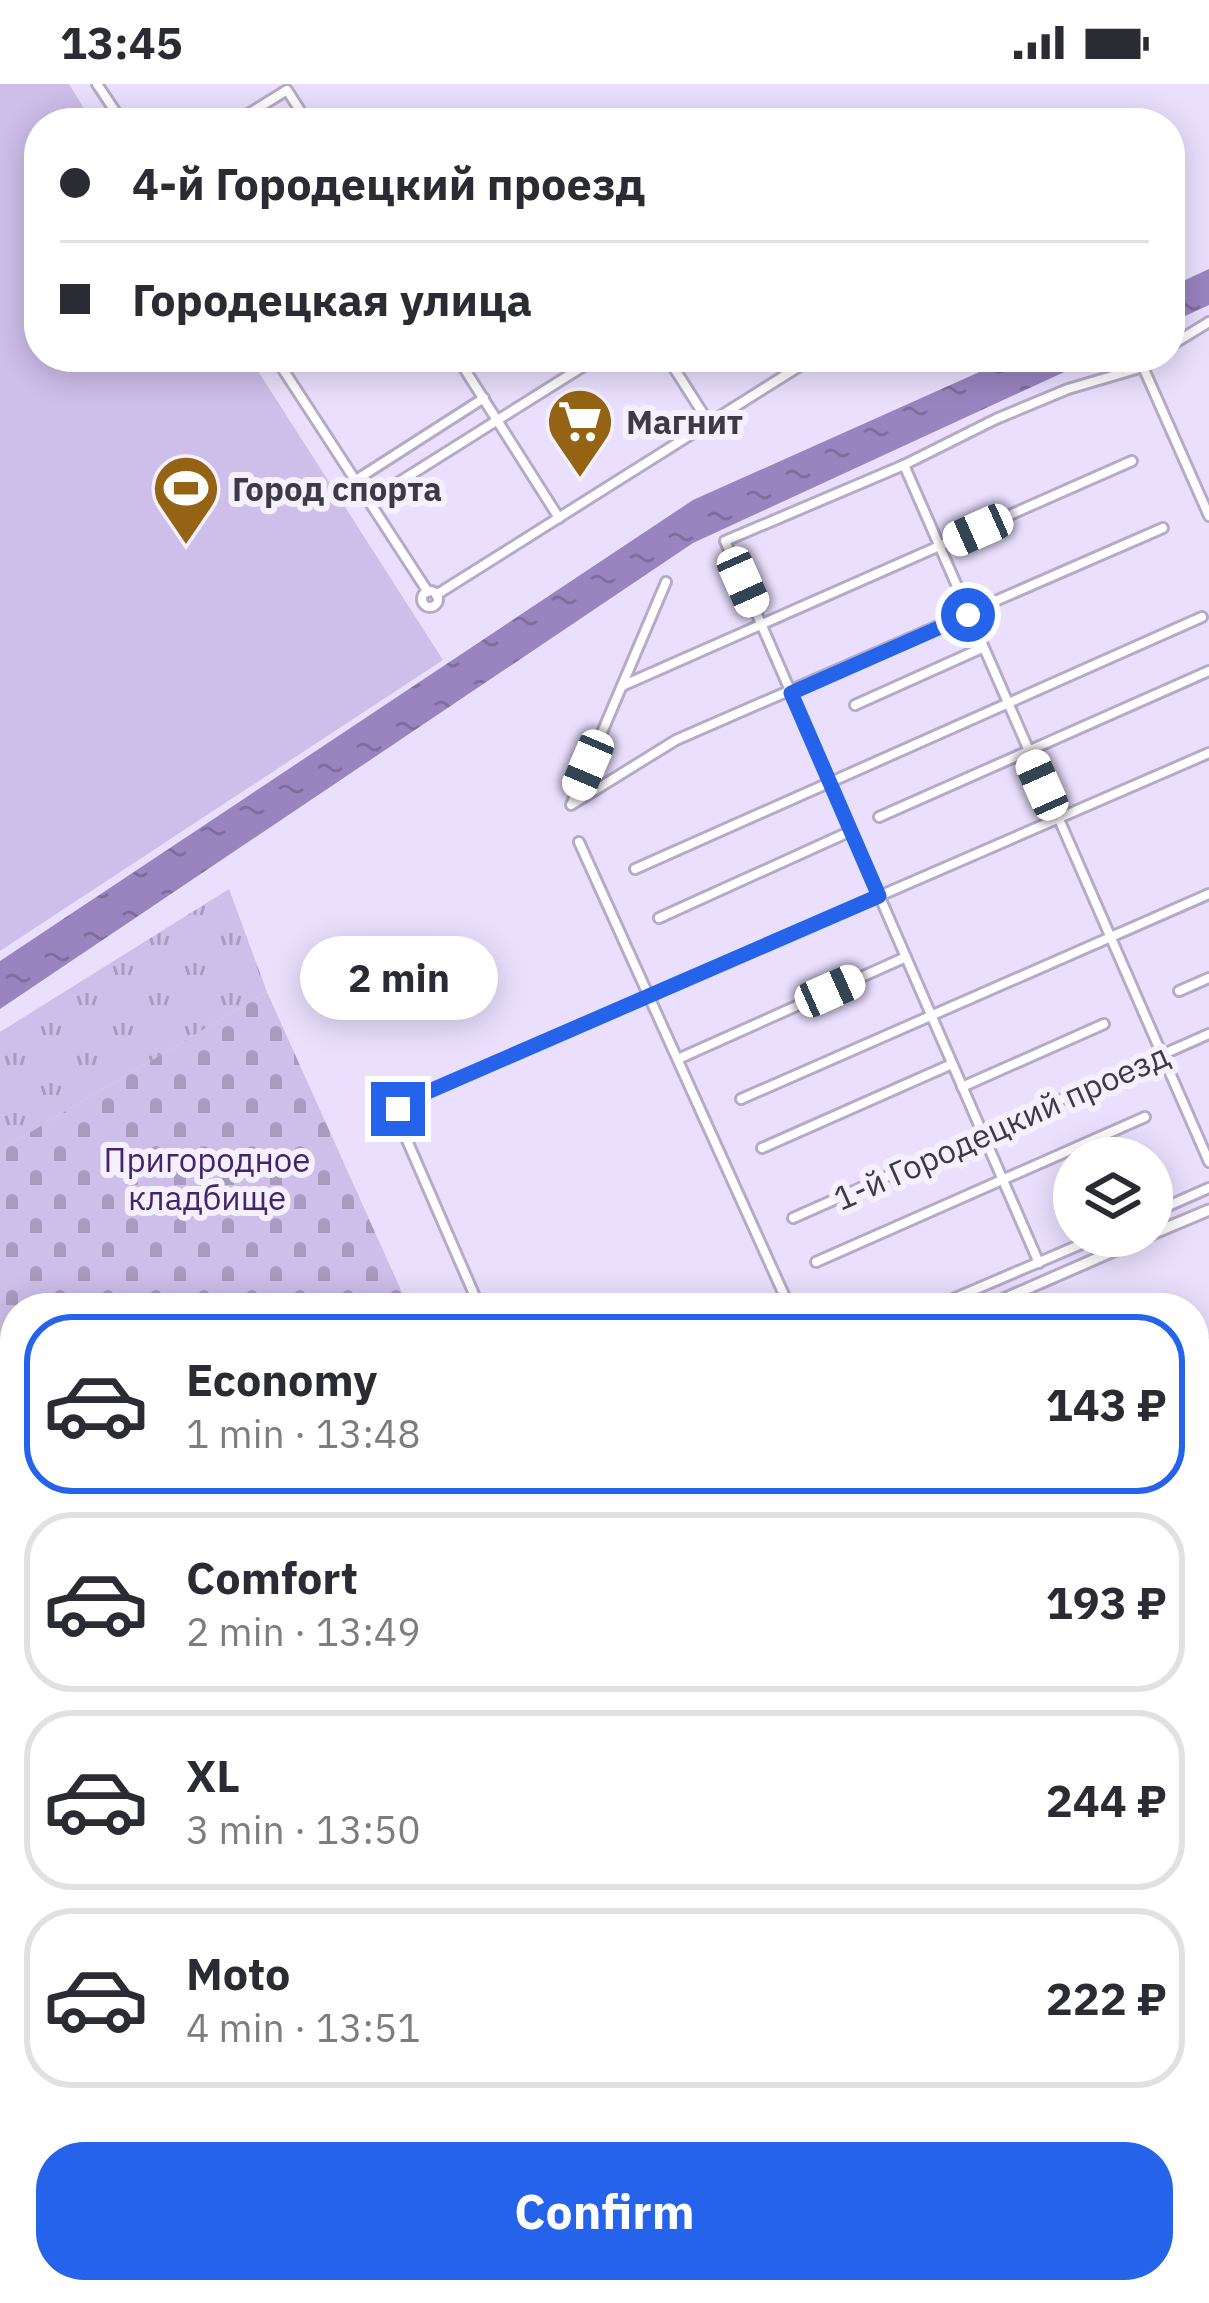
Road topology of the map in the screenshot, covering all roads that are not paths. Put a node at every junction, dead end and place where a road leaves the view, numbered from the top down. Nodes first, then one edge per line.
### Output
1 (258, 108) edge
2 (298, 108) edge
3 (286, 372) edge
4 (468, 372) edge
5 (574, 372) edge
6 (677, 372) edge
7 (790, 372) edge
8 (1126, 372) edge
9 (1145, 372) edge
10 (484, 398) junction
11 (498, 420) junction
12 (709, 423) junction
13 (1132, 461) dead end
14 (904, 465) junction
15 (356, 480) junction
16 (369, 501) junction
17 (1209, 516) edge
18 (559, 518) junction
19 (1163, 528) dead end
20 (939, 547) junction
21 (666, 582) dead end
22 (968, 615) junction
23 (1202, 617) dead end
24 (761, 624) junction
25 (982, 648) junction
26 (1209, 671) edge
27 (622, 686) junction
28 (791, 693) junction
29 (1006, 704) junction
30 (855, 705) dead end
31 (1027, 751) junction
32 (1209, 753) edge
33 (830, 782) junction
34 (879, 818) dead end
35 (1057, 818) junction
36 (851, 831) junction
37 (579, 842) dead end
38 (634, 869) dead end
39 (1209, 894) edge
40 (879, 896) junction
41 (659, 918) dead end
42 (1110, 938) junction
43 (906, 957) junction
44 (1209, 977) edge
45 (1179, 991) dead end
46 (650, 996) junction
47 (931, 1015) junction
48 (1104, 1024) dead end
49 (1209, 1034) edge
50 (1162, 1055) junction
51 (678, 1059) junction
52 (952, 1064) junction
53 (962, 1087) junction
54 (741, 1100) dead end
55 (1145, 1117) dead end
56 (983, 1135) junction
57 (762, 1148) dead end
58 (1209, 1162) edge
59 (1002, 1178) junction
60 (1209, 1188) edge
61 (1173, 1204) edge
62 (1209, 1210) edge
63 (793, 1218) dead end
64 (1173, 1225) edge
65 (1053, 1257) edge
66 (1100, 1257) edge
67 (816, 1262) dead end
68 (1039, 1263) junction
69 (997, 1282) junction
70 (473, 1293) edge
71 (783, 1293) edge
72 (970, 1293) edge
73 (1002, 1293) edge
74 (1018, 1293) edge

1 - 2 street
3 - 15 street
4 - 10 street
5 - 11 street
6 - 12 street
7 - 12 street
8 - 14 street
9 - 17 street
10 - 11 street
10 - 15 street
11 - 16 street
11 - 18 street
12 - 18 street
13 - 20 street
14 - 20 street
14 - 24 street
15 - 16 street
16 - 18 street
19 - 22 street
20 - 22 street
20 - 24 street
21 - 27 street
22 - 25 street
22 - 28 street
23 - 29 street
24 - 27 street
24 - 28 street
25 - 29 street
25 - 30 street
26 - 31 street
27 - 28 street
28 - 33 street
29 - 31 street
29 - 33 street
31 - 34 street
31 - 35 street
32 - 35 street
33 - 36 street
33 - 38 street
35 - 40 street
35 - 42 street
36 - 40 street
36 - 41 street
37 - 46 street
39 - 42 street
40 - 43 street
40 - 46 street
42 - 47 street
42 - 50 street
43 - 47 street
43 - 51 street
44 - 45 street
46 - 51 street
46 - 70 street
47 - 52 street
47 - 54 street
48 - 53 street
49 - 50 street, 1-й Городецкий проезд
50 - 56 street, 1-й Городецкий проезд
50 - 58 street
51 - 71 street
52 - 53 street
52 - 57 street
53 - 56 street
55 - 59 street
56 - 59 street
56 - 63 street, 1-й Городецкий проезд
59 - 67 street
59 - 68 street
60 - 61 street
62 - 64 street
65 - 68 street
66 - 74 street
68 - 69 street
69 - 72 street
69 - 73 street

